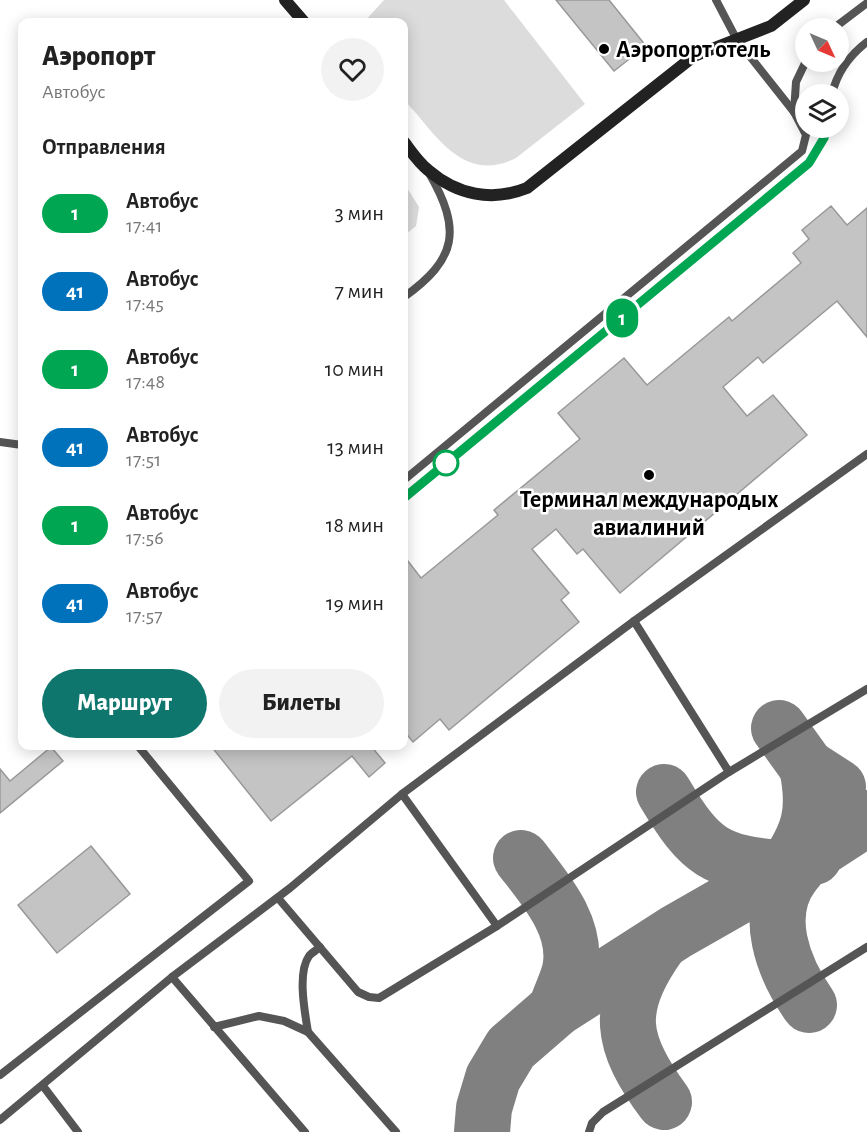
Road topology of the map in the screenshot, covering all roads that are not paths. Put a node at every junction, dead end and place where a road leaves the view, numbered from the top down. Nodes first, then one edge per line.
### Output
1 (285, 0) edge
2 (716, 0) edge
3 (804, 0) edge
4 (867, 3) edge
5 (301, 18) edge
6 (847, 18) edge
7 (737, 40) junction
8 (867, 42) edge
9 (801, 72) edge
10 (834, 84) edge
11 (794, 112) junction
12 (824, 138) edge
13 (408, 147) edge
14 (427, 169) junction
15 (413, 290) junction
16 (408, 294) edge
17 (408, 297) edge
18 (0, 442) edge
19 (18, 445) edge
20 (867, 454) edge
21 (408, 477) edge
22 (408, 495) edge
23 (634, 621) junction
24 (867, 689) edge
25 (141, 750) edge
26 (729, 772) junction
27 (402, 794) junction
28 (278, 898) junction
29 (497, 926) junction
30 (320, 947) junction
31 (867, 947) edge
32 (172, 978) junction
33 (214, 1027) junction
34 (308, 1032) junction
35 (0, 1075) edge
36 (43, 1086) junction
37 (0, 1120) edge
38 (78, 1132) edge
39 (304, 1132) edge
40 (396, 1132) edge
41 (589, 1132) edge

1 - 5 main road
2 - 7 lane
3 - 7 main road
4 - 6 lane
7 - 11 lane
7 - 14 main road
8 - 10 lane
9 - 11 lane
11 - 21 lane
12 - 22 lane
13 - 14 main road
14 - 15 lane
15 - 16 lane
15 - 17 lane
18 - 19 lane
20 - 23 lane
23 - 26 lane
23 - 27 lane
24 - 26 lane
25 - 35 lane
26 - 29 lane
27 - 28 lane
27 - 29 lane
28 - 30 lane
28 - 32 lane
29 - 30 lane
30 - 34 lane
31 - 41 lane
32 - 33 lane
32 - 36 lane
33 - 34 lane
33 - 39 lane
34 - 40 lane
36 - 37 lane
36 - 38 lane

